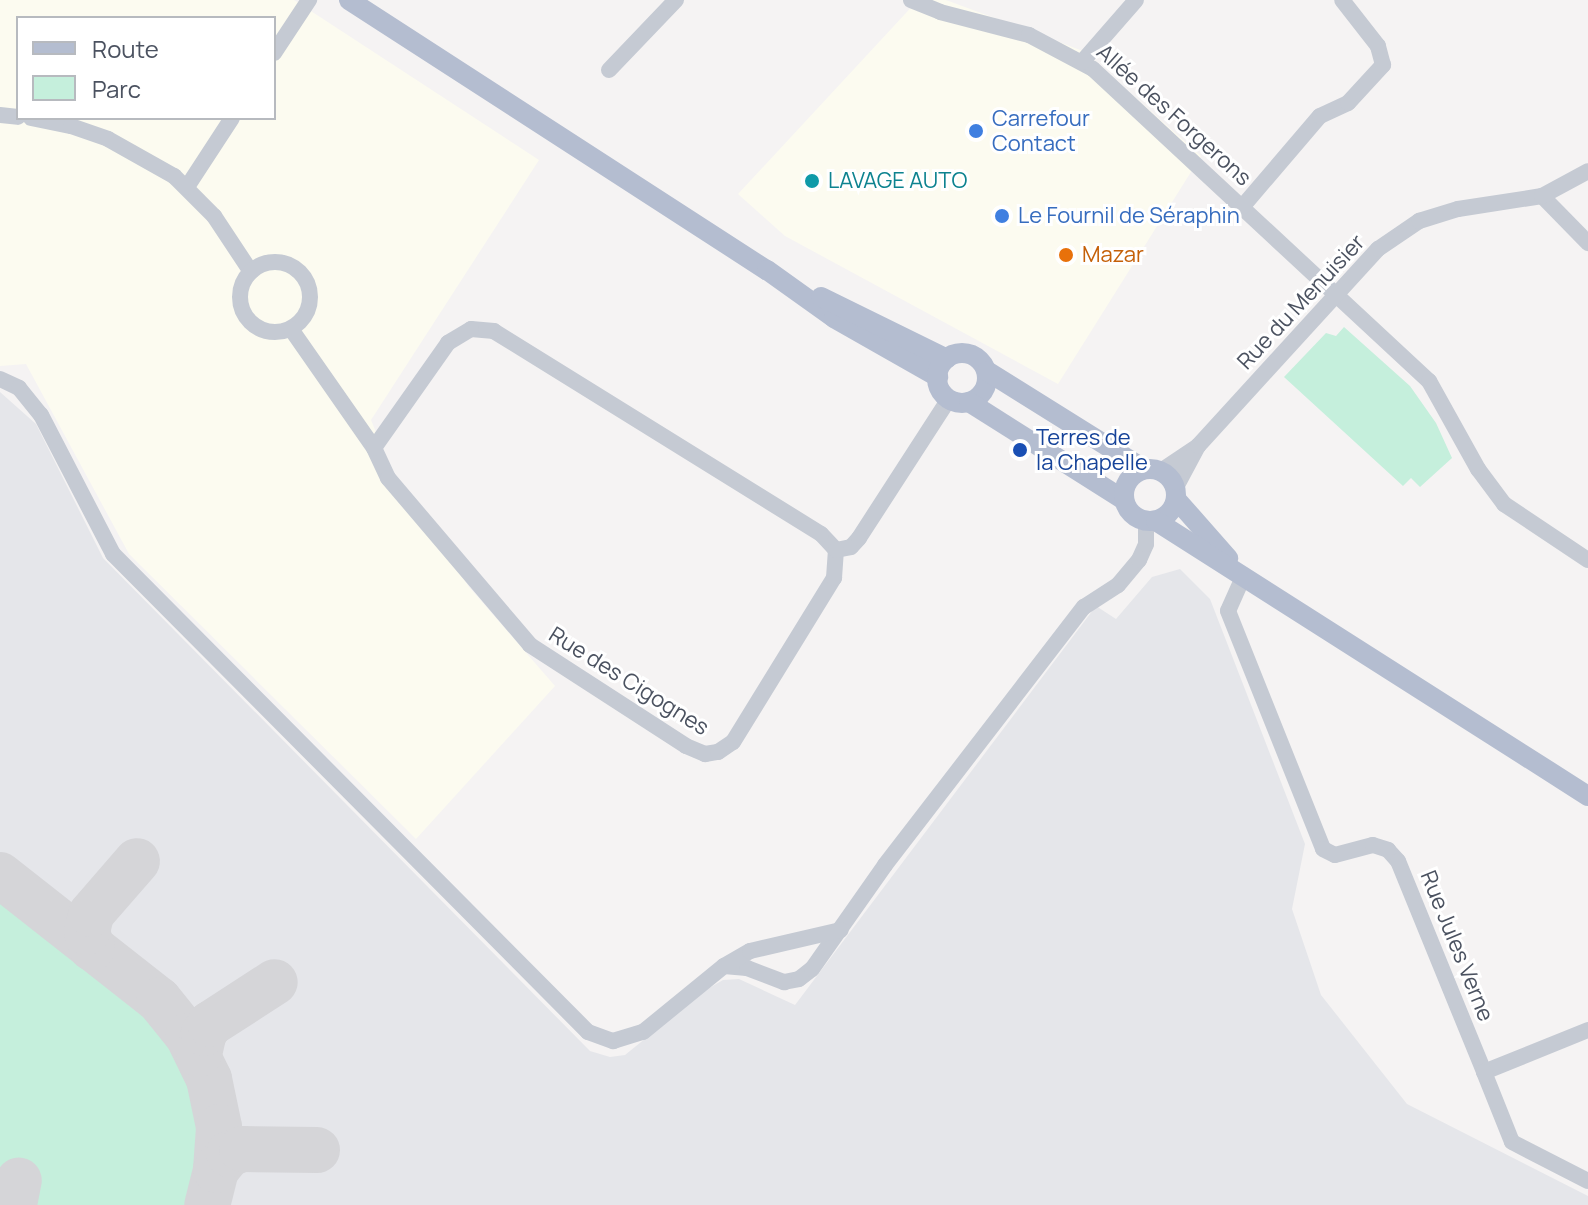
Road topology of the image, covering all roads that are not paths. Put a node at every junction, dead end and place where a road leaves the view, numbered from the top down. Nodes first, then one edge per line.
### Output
1 (309, 0) edge
2 (349, 0) edge
3 (676, 0) edge
4 (911, 0) edge
5 (1136, 0) edge
6 (1342, 0) edge
7 (276, 50) edge
8 (1082, 62) junction
9 (609, 70) dead end
10 (41, 120) edge
11 (231, 120) edge
12 (1588, 171) edge
13 (187, 187) junction
14 (1542, 196) junction
15 (1243, 206) junction
16 (1588, 243) edge
17 (767, 270) junction
18 (251, 272) junction
19 (1336, 293) junction
20 (291, 329) junction
21 (947, 359) junction
22 (987, 371) junction
23 (938, 377) junction
24 (0, 379) edge
25 (959, 401) junction
26 (1198, 446) junction
27 (374, 448) junction
28 (1153, 470) junction
29 (1176, 494) junction
30 (1124, 500) junction
31 (1151, 521) junction
32 (836, 550) junction
33 (1588, 560) edge
34 (1244, 575) junction
35 (1584, 796) edge
36 (841, 930) junction
37 (724, 966) junction
38 (1588, 1030) edge
39 (1484, 1072) junction
40 (1588, 1181) edge

1 - 7 street
2 - 17 main road
3 - 9 street
4 - 8 street, Allée des Forgerons
5 - 8 street
6 - 15 street
8 - 15 street, Allée des Forgerons
10 - 13 street
11 - 13 street
12 - 14 street, Rue du Menuisier
13 - 18 street
14 - 16 street
14 - 19 street, Rue du Menuisier
15 - 19 street, Allée des Forgerons
17 - 21 main road
17 - 23 main road
18 - 20 street
18 - 20 street
19 - 26 street, Rue du Menuisier
19 - 33 street, Allée des Forgerons
20 - 27 street, Rue des Cigognes
21 - 22 main road
21 - 23 main road
22 - 25 main road
22 - 28 main road
23 - 25 main road
24 - 37 street
25 - 30 main road
25 - 32 street
26 - 28 street, Rue du Menuisier
26 - 29 street, Rue du Menuisier
27 - 32 street
27 - 32 street, Rue des Cigognes
28 - 29 main road
28 - 30 main road
29 - 31 main road
29 - 34 main road
30 - 31 main road
31 - 34 main road
31 - 36 street
34 - 35 main road
34 - 39 street, Rue Jules Verne
36 - 37 street
36 - 37 street
38 - 39 street
39 - 40 street, Rue Jules Verne

